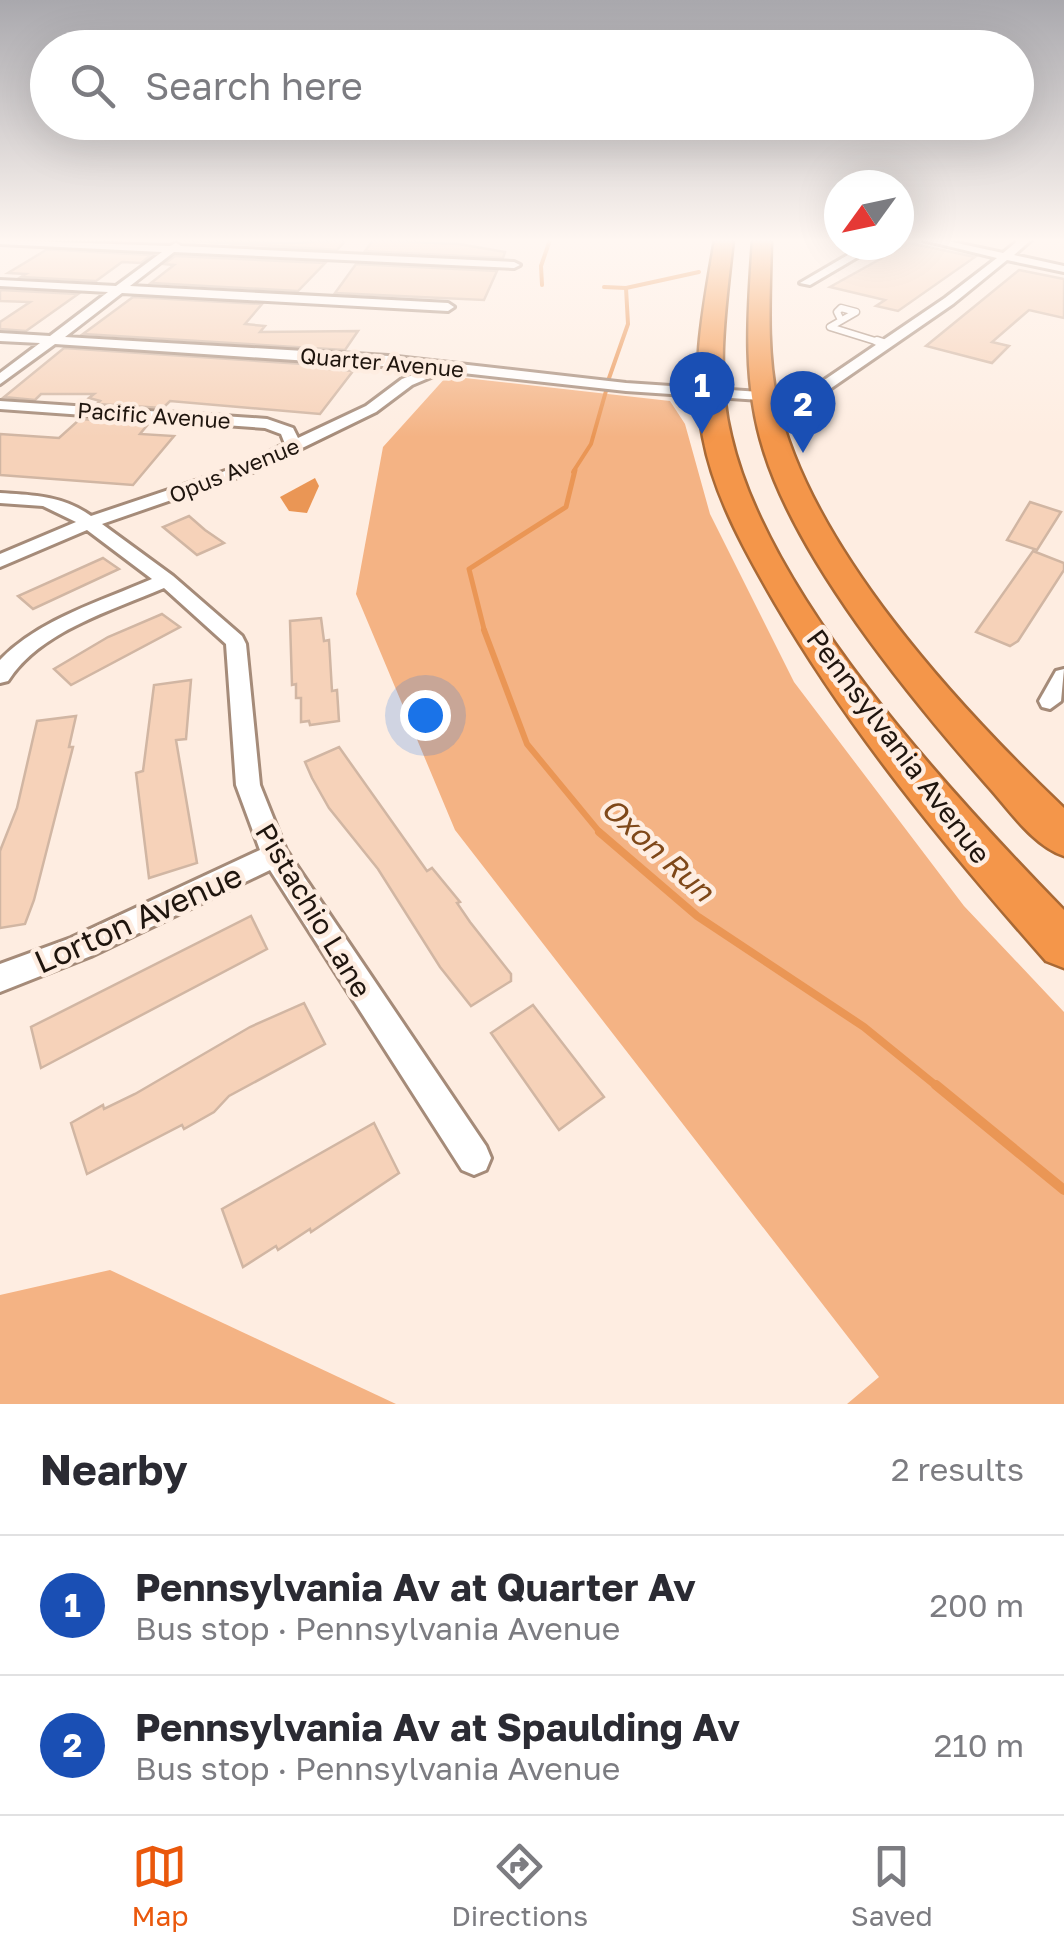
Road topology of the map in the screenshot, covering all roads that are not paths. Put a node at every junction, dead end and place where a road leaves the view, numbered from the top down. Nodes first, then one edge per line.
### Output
1 (98, 306) edge
2 (419, 306) edge
3 (716, 306) edge
4 (763, 306) edge
5 (944, 306) edge
6 (448, 307) dead end
7 (842, 320) dead end
8 (0, 337) edge
9 (52, 340) junction
10 (886, 344) junction
11 (458, 368) junction
12 (0, 380) edge
13 (712, 394) junction
14 (764, 396) junction
15 (0, 404) edge
16 (294, 447) junction
17 (0, 498) edge
18 (88, 523) junction
19 (0, 561) edge
20 (166, 580) junction
21 (0, 676) edge
22 (1064, 676) edge
23 (1050, 702) dead end
24 (1064, 837) edge
25 (274, 855) junction
26 (1064, 945) edge
27 (0, 978) edge
28 (474, 1158) dead end

1 - 9 street
2 - 6 street
3 - 13 highway, Pennsylvania Avenue
4 - 14 highway
5 - 10 street, Quarter Avenue
7 - 10 lane
8 - 9 street, Quarter Avenue
9 - 11 street, Quarter Avenue
9 - 12 street
10 - 14 street, Quarter Avenue
11 - 13 street, Quarter Avenue
11 - 16 street, Opus Avenue
13 - 14 street, Quarter Avenue
13 - 26 highway, Pennsylvania Avenue
14 - 24 highway
15 - 16 street, Pacific Avenue
16 - 18 street, Opus Avenue
17 - 18 street
18 - 19 street, Opus Avenue
18 - 20 street, Pistachio Lane
20 - 21 street
20 - 25 street, Pistachio Lane
22 - 23 street
25 - 27 street, Lorton Avenue
25 - 28 street, Pistachio Lane

